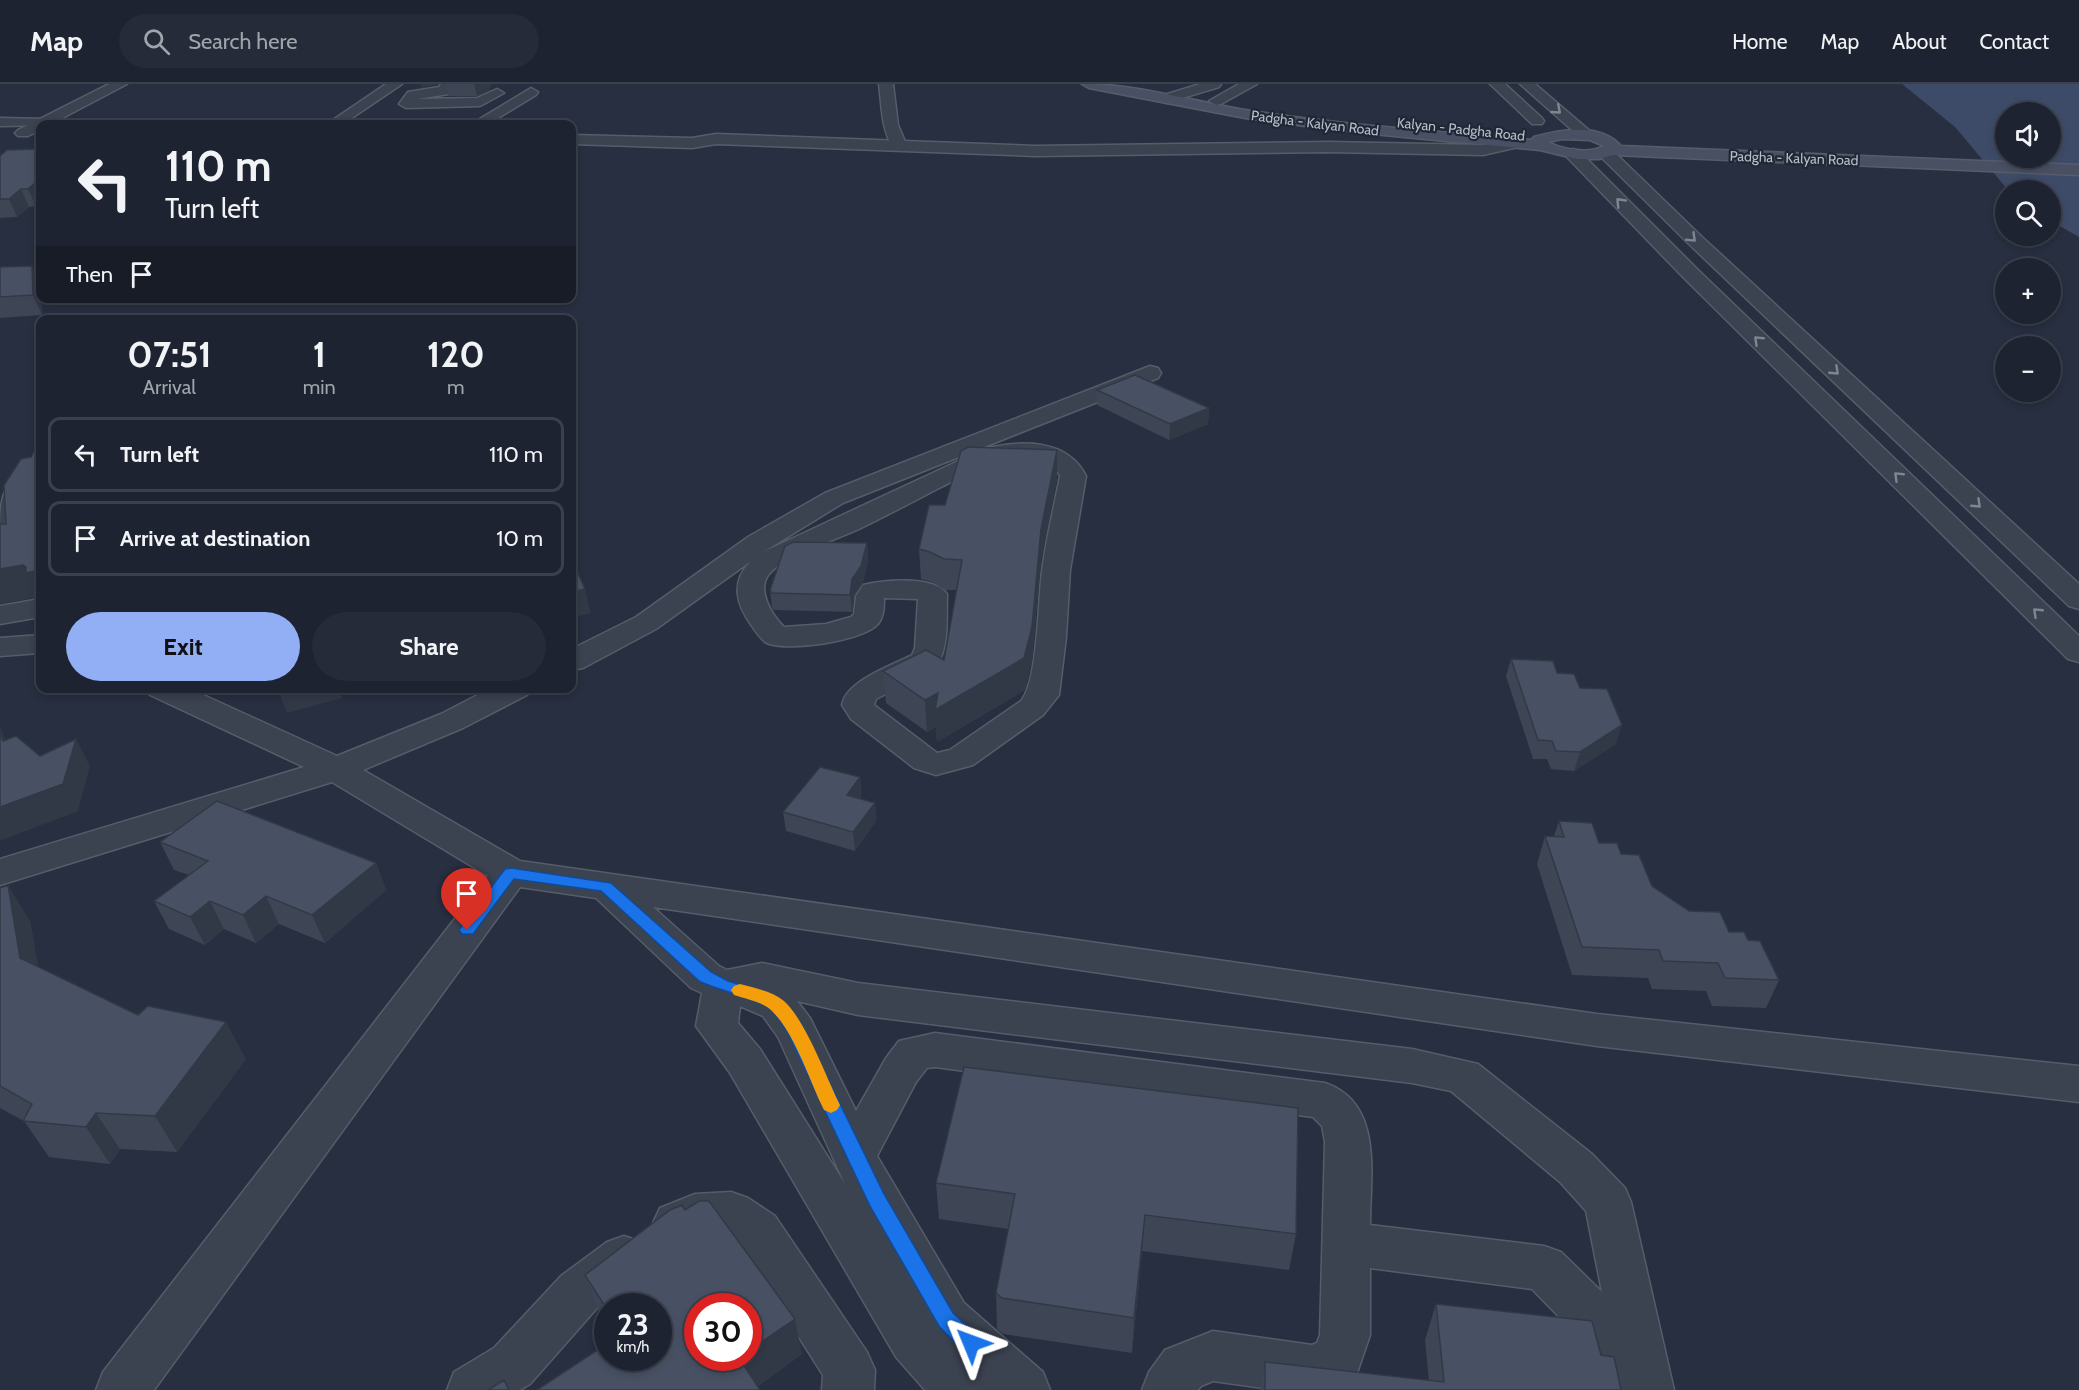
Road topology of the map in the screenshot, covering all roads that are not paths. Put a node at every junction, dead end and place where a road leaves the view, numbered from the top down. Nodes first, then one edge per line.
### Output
1 (120, 84) edge
2 (395, 84) edge
3 (448, 84) edge
4 (886, 84) edge
5 (1089, 84) edge
6 (1129, 84) edge
7 (1215, 84) edge
8 (1250, 84) edge
9 (1497, 84) edge
10 (1527, 84) edge
11 (499, 88) edge
12 (1182, 95) junction
13 (1166, 99) junction
14 (1216, 101) junction
15 (56, 120) edge
16 (340, 120) edge
17 (485, 120) edge
18 (0, 122) edge
19 (36, 127) edge
20 (36, 130) edge
21 (576, 130) edge
22 (0, 132) edge
23 (659, 138) junction
24 (1546, 139) junction
25 (576, 140) edge
26 (1513, 144) junction
27 (1580, 145) junction
28 (899, 146) junction
29 (1608, 148) junction
30 (2079, 170) edge
31 (1150, 373) dead end
32 (982, 448) junction
33 (36, 475) edge
34 (810, 512) junction
35 (0, 524) edge
36 (839, 528) junction
37 (2079, 600) edge
38 (36, 609) edge
39 (0, 615) edge
40 (36, 644) edge
41 (0, 646) edge
42 (2079, 653) edge
43 (576, 659) edge
44 (172, 693) edge
45 (506, 693) edge
46 (336, 769) junction
47 (0, 872) edge
48 (511, 873) junction
49 (606, 886) junction
50 (723, 986) junction
51 (2079, 1084) edge
52 (854, 1156) junction
53 (1347, 1244) junction
54 (122, 1390) edge
55 (473, 1390) edge
56 (848, 1390) edge
57 (959, 1390) edge
58 (1024, 1390) edge
59 (1168, 1390) edge
60 (1613, 1390) edge
61 (1648, 1390) edge

1 - 15 street
2 - 16 street
3 - 11 street
4 - 28 street
5 - 13 main road, Padgha - Kalyan Road
6 - 12 main road, Kalyan - Padgha Road
7 - 12 street
8 - 14 street
9 - 24 street
10 -> 27 street
11 - 17 street
12 - 13 street
12 - 14 main road, Kalyan - Padgha Road
13 - 26 main road, Padgha - Kalyan Road
14 - 24 main road, Kalyan - Padgha Road
18 - 19 street
20 - 22 street
21 - 23 street
23 - 25 street
23 - 28 street
24 - 26 main road, Padgha - Kalyan Road
24 - 27 main road
24 - 27 main road
26 - 28 street
27 - 29 main road
27 - 29 main road
42 -> 27 street
29 - 30 main road, Padgha - Kalyan Road
29 -> 37 street
31 - 32 street
32 - 34 street
32 - 36 street
32 - 36 street
33 - 35 street
34 - 36 street
34 - 43 street
38 - 39 street
40 - 41 street
44 - 46 street
45 - 46 street
46 - 47 street
46 - 48 street
48 - 49 street
48 - 54 street
49 - 50 street
49 - 51 street
50 - 52 street
50 - 57 street
50 - 61 street
52 - 53 street
52 - 58 street
53 - 59 street
53 - 60 street
55 - 56 street

